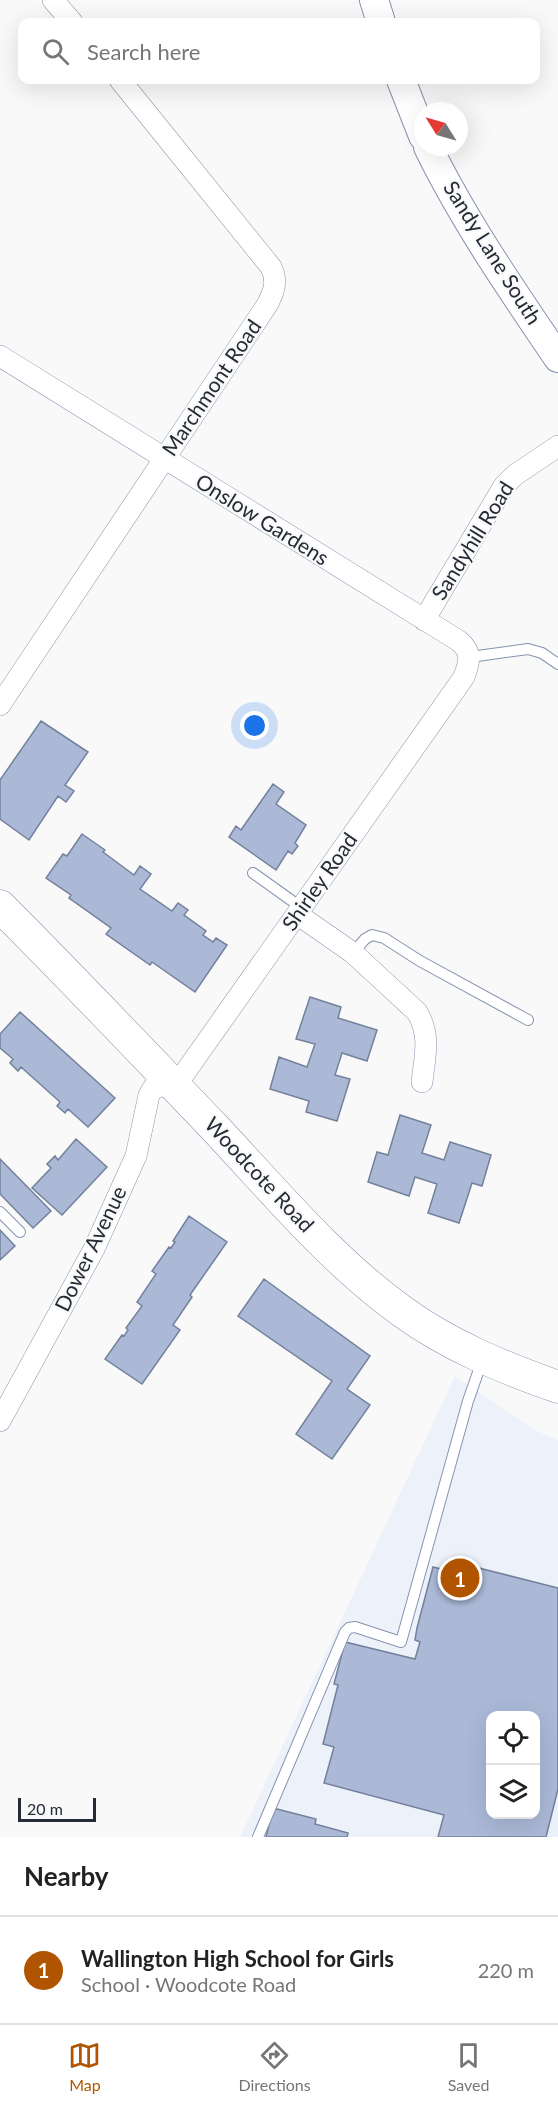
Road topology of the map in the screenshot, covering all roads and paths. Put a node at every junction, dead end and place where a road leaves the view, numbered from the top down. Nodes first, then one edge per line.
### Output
1 (53, 0) edge
2 (374, 0) edge
3 (69, 18) edge
4 (380, 18) edge
5 (123, 84) edge
6 (403, 84) edge
7 (414, 113) edge
8 (433, 156) edge
9 (0, 356) edge
10 (558, 358) edge
11 (558, 446) edge
12 (164, 459) junction
13 (424, 620) junction
14 (558, 664) edge
15 (467, 667) junction
16 (0, 705) edge
17 (253, 873) dead end
18 (0, 906) edge
19 (299, 911) junction
20 (353, 953) junction
21 (528, 1020) dead end
22 (422, 1082) dead end
23 (174, 1085) junction
24 (0, 1212) edge
25 (20, 1232) dead end
26 (483, 1358) junction
27 (558, 1387) edge
28 (0, 1421) edge
29 (258, 1837) edge

1 - 3 street
2 - 4 street
5 - 12 street, Marchmont Road
6 - 7 street
8 - 10 street, Sandy Lane South
9 - 12 street, Onslow Gardens
11 - 13 street, Sandyhill Road
12 - 13 street, Onslow Gardens
12 - 16 street, Marchmont Road
13 - 15 street, Onslow Gardens
14 - 15 lane
15 - 19 street, Shirley Road
17 - 19 lane
18 - 23 main road, Woodcote Road
19 - 20 street
19 - 23 street, Shirley Road
20 - 21 lane
20 - 22 street
23 - 26 main road, Woodcote Road
23 - 28 street, Dower Avenue
24 - 25 lane
26 - 27 main road, Woodcote Road
26 - 29 lane

